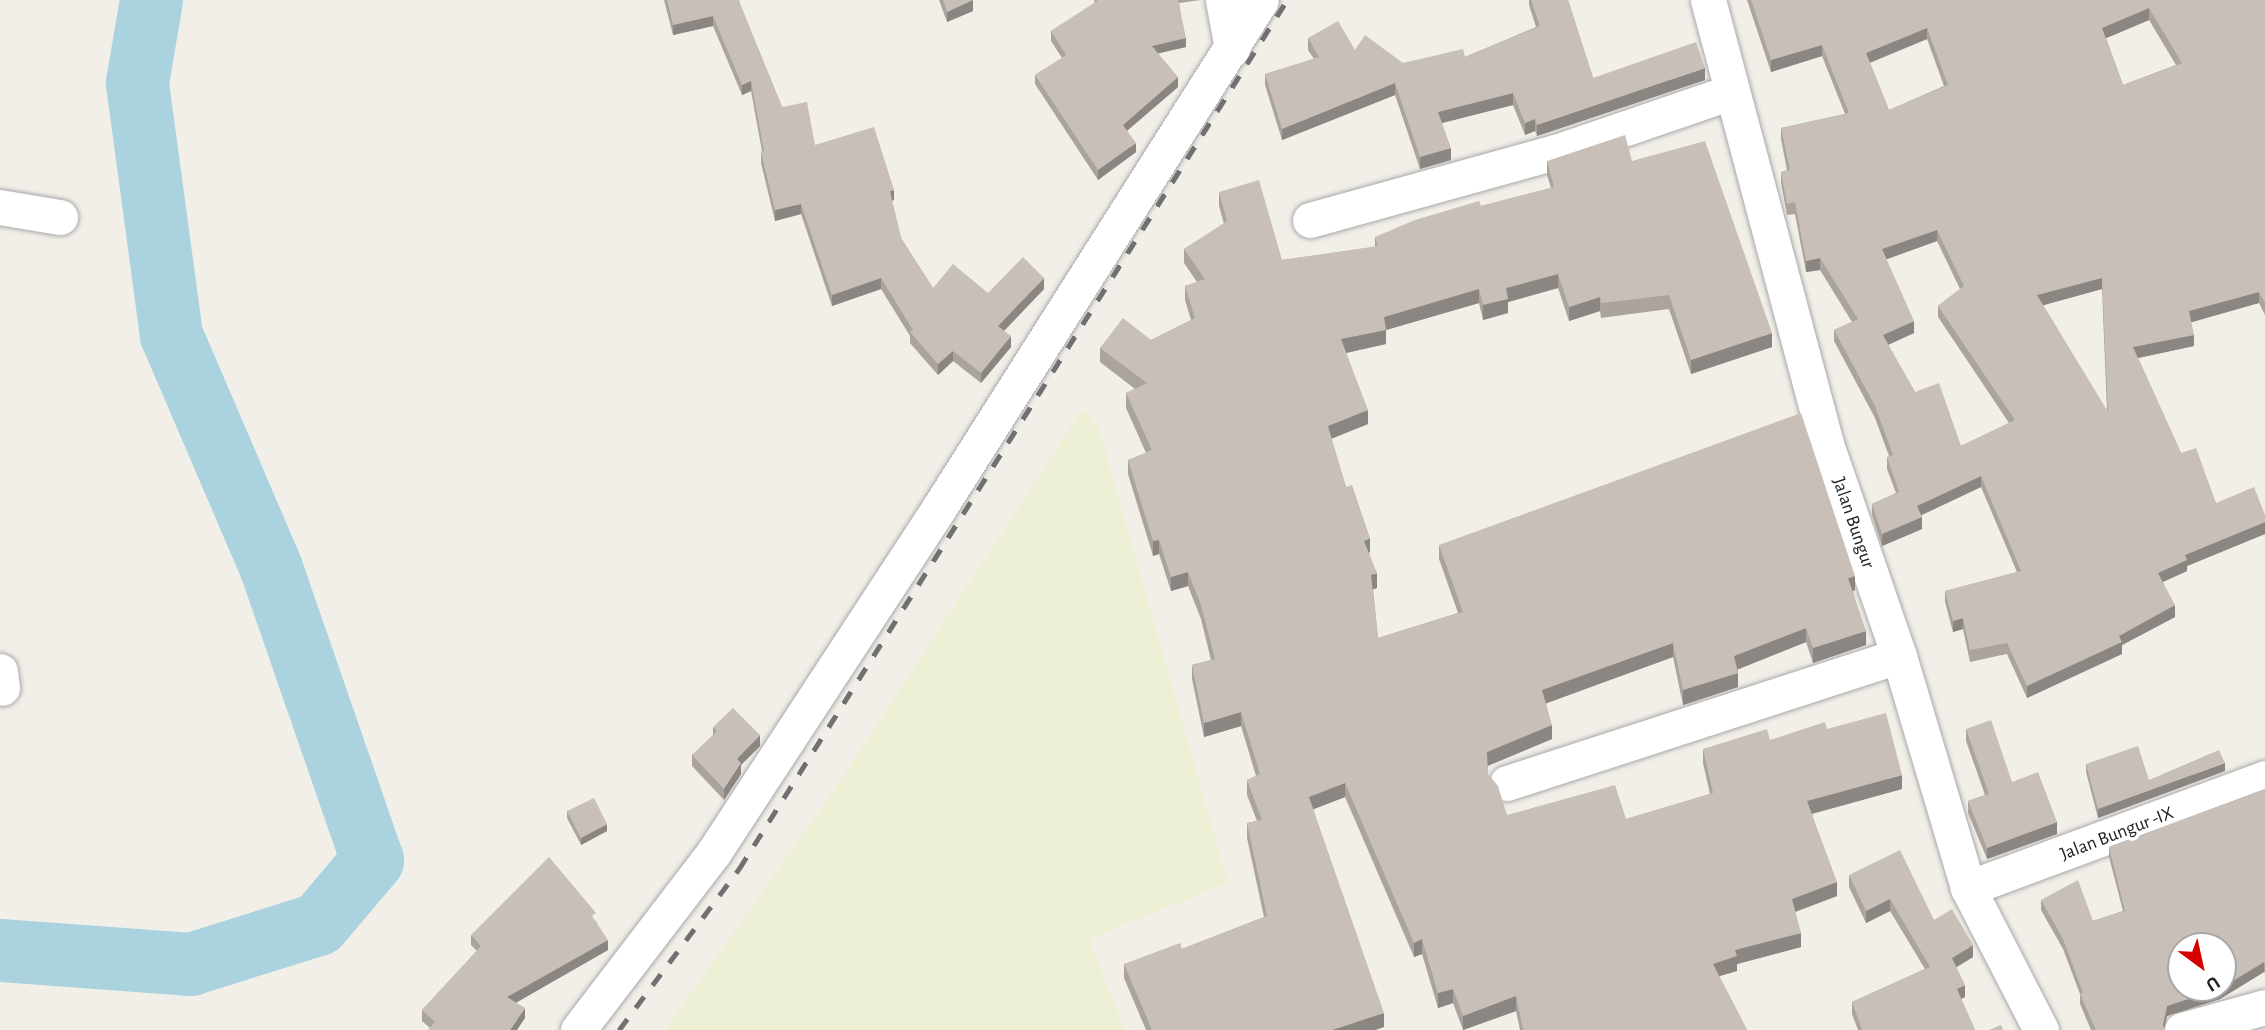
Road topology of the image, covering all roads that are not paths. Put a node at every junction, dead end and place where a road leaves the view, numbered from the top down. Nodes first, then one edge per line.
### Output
1 (1223, 0) edge
2 (1261, 0) edge
3 (1708, 0) edge
4 (1232, 49) junction
5 (1731, 92) junction
6 (0, 207) edge
7 (60, 217) dead end
8 (1310, 220) dead end
9 (1899, 656) junction
10 (2265, 778) edge
11 (1507, 783) dead end
12 (1968, 888) junction
13 (2265, 1007) edge
14 (578, 1030) edge
15 (2041, 1030) edge
16 (2182, 1030) edge

1 - 4 street
2 - 4 street
3 - 5 street, Jalan Bungur
4 - 14 street
5 - 8 street
5 - 9 street, Jalan Bungur
6 - 7 street
9 - 11 street
9 - 12 street, Jalan Bungur
10 - 12 street, Jalan Bungur -IX
12 - 15 street, Jalan Bungur
13 - 16 street

